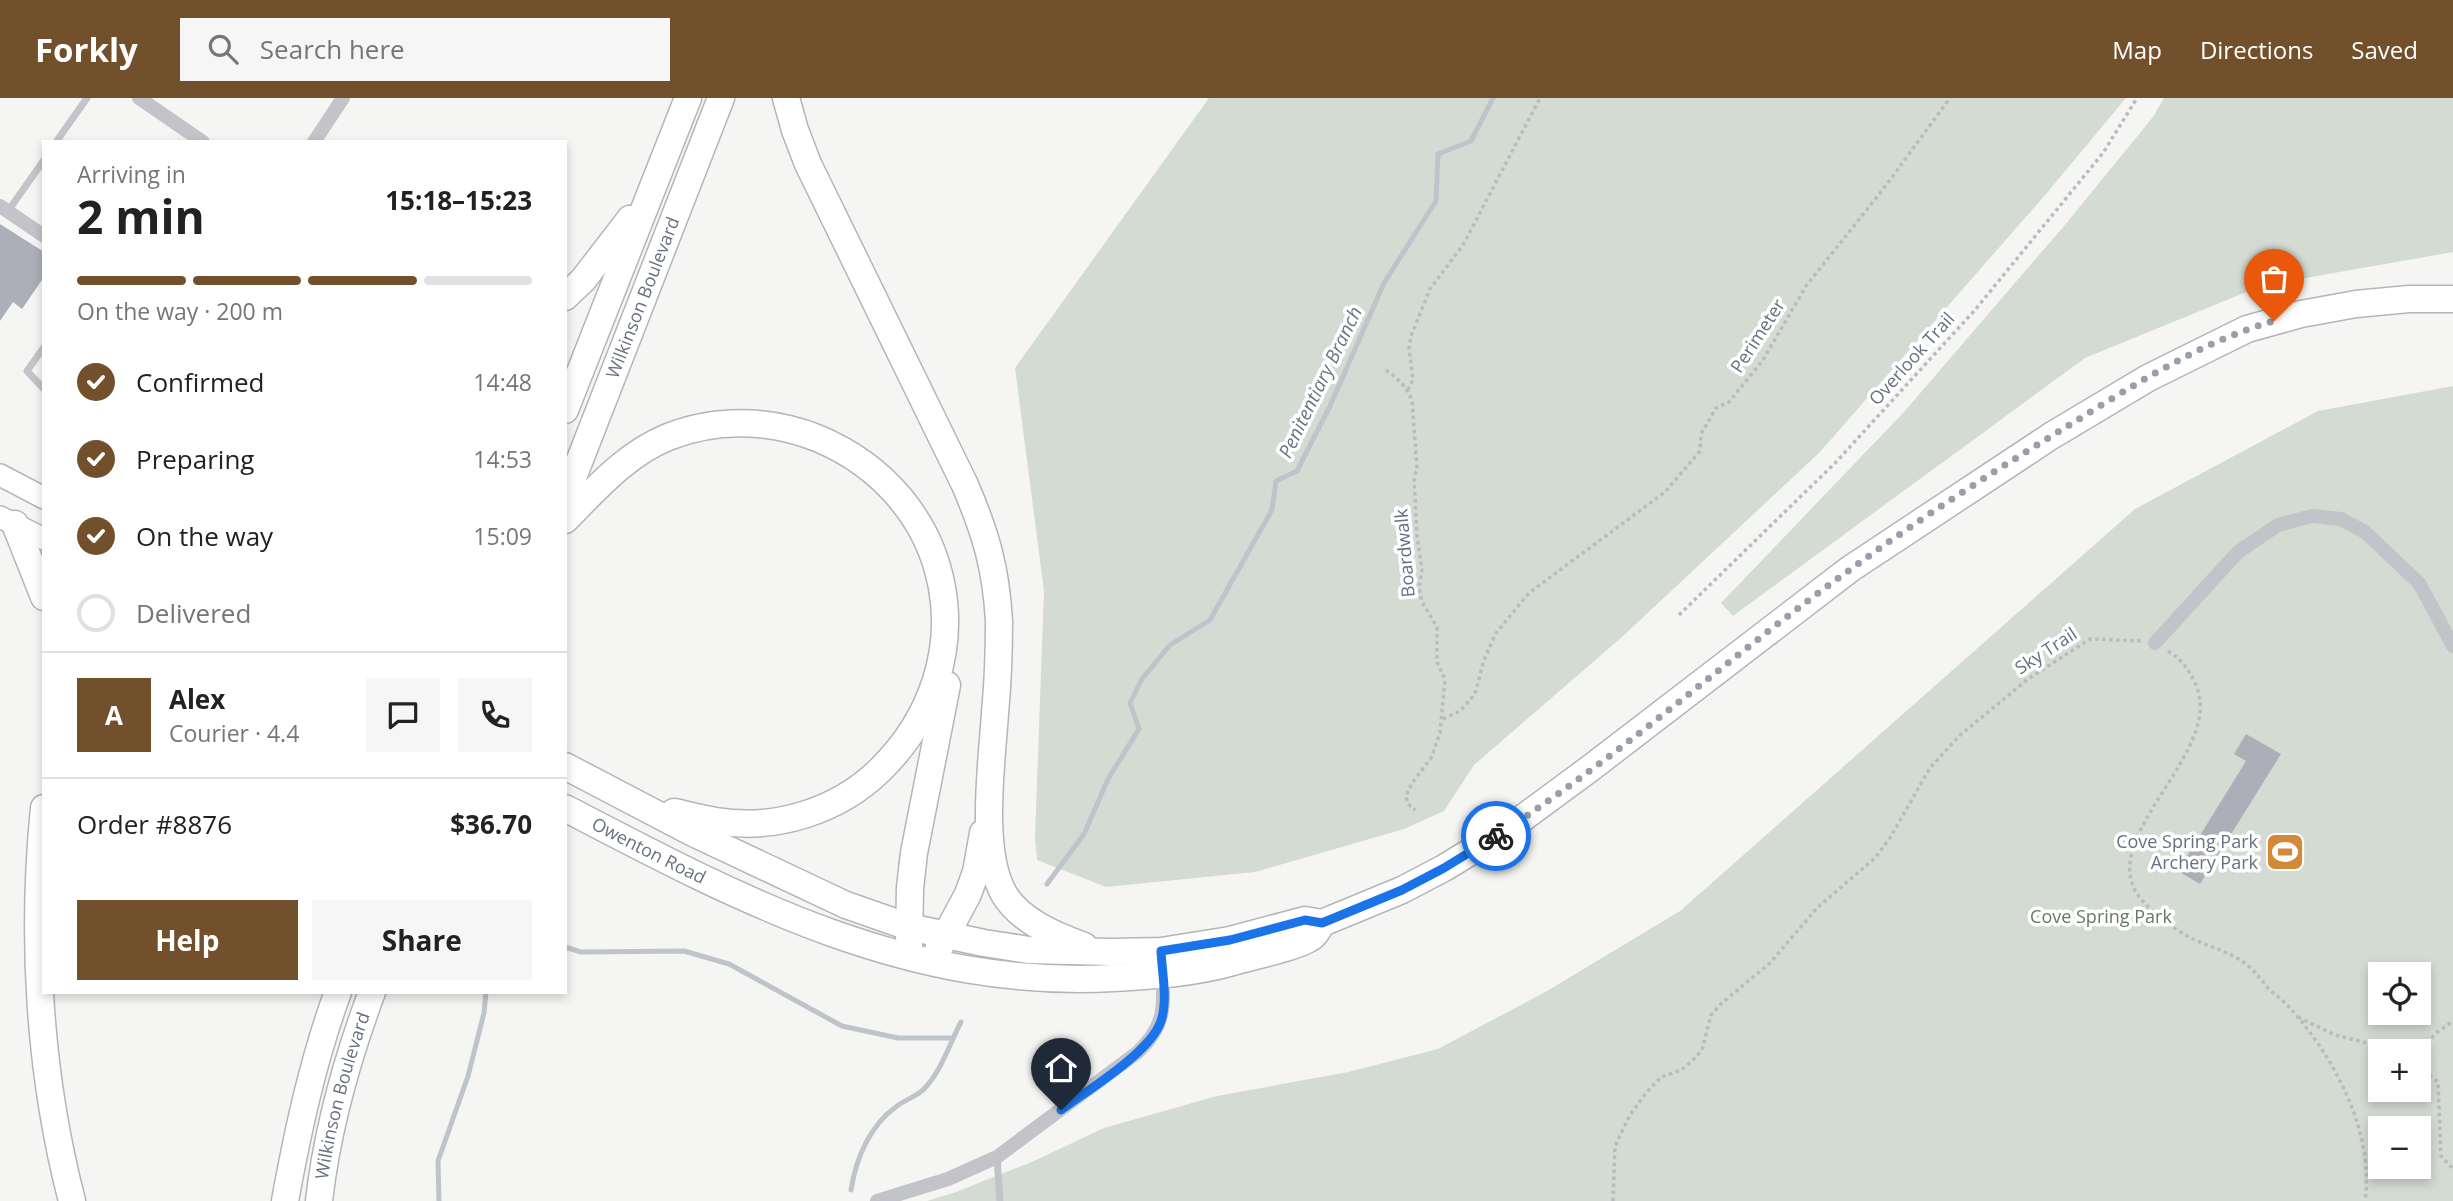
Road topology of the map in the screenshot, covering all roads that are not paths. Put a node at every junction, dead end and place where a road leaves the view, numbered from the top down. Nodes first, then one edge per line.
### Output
1 (87, 98) edge
2 (139, 98) edge
3 (343, 98) edge
4 (688, 98) edge
5 (721, 98) edge
6 (786, 98) edge
7 (57, 140) edge
8 (200, 140) edge
9 (315, 140) edge
10 (42, 162) edge
11 (649, 196) junction
12 (4, 208) edge
13 (42, 235) edge
14 (567, 295) edge
15 (2453, 299) edge
16 (42, 350) edge
17 (42, 387) edge
18 (567, 405) edge
19 (0, 474) edge
20 (567, 493) edge
21 (42, 497) edge
22 (567, 518) edge
23 (8, 520) edge
24 (42, 538) edge
25 (942, 583) junction
26 (42, 593) edge
27 (2155, 643) road end
28 (2453, 646) edge
29 (567, 766) edge
30 (990, 800) junction
31 (635, 802) junction
32 (567, 809) edge
33 (42, 845) edge
34 (909, 927) junction
35 (946, 935) junction
36 (1110, 953) junction
37 (920, 961) junction
38 (1162, 963) junction
39 (337, 994) edge
40 (371, 994) edge
41 (997, 1157) junction
42 (72, 1201) edge
43 (285, 1201) edge
44 (319, 1201) edge
45 (877, 1201) edge
46 (1000, 1201) edge

1 - 7 lane
2 - 8 street
3 - 9 street
4 - 11 highway, Wilkinson Boulevard
5 - 20 highway, Wilkinson Boulevard
6 - 30 highway
10 - 12 lane
11 - 14 highway
11 - 18 highway, Wilkinson Boulevard
12 - 13 street
15 - 38 highway
16 - 17 lane
19 - 21 main road
22 - 25 highway
23 - 24 main road
23 - 26 highway
25 - 31 highway
25 - 34 highway
27 - 28 street
29 - 31 highway
30 - 35 highway
30 - 36 highway
31 - 34 highway
32 - 37 highway, Owenton Road
33 - 42 highway
34 - 35 highway
34 - 37 highway
35 - 36 highway
35 - 37 highway
36 - 38 highway
37 - 38 highway, Owenton Road
38 - 41 street
39 - 43 highway, Wilkinson Boulevard
40 - 44 highway, Wilkinson Boulevard
41 - 45 street
41 - 46 lane

